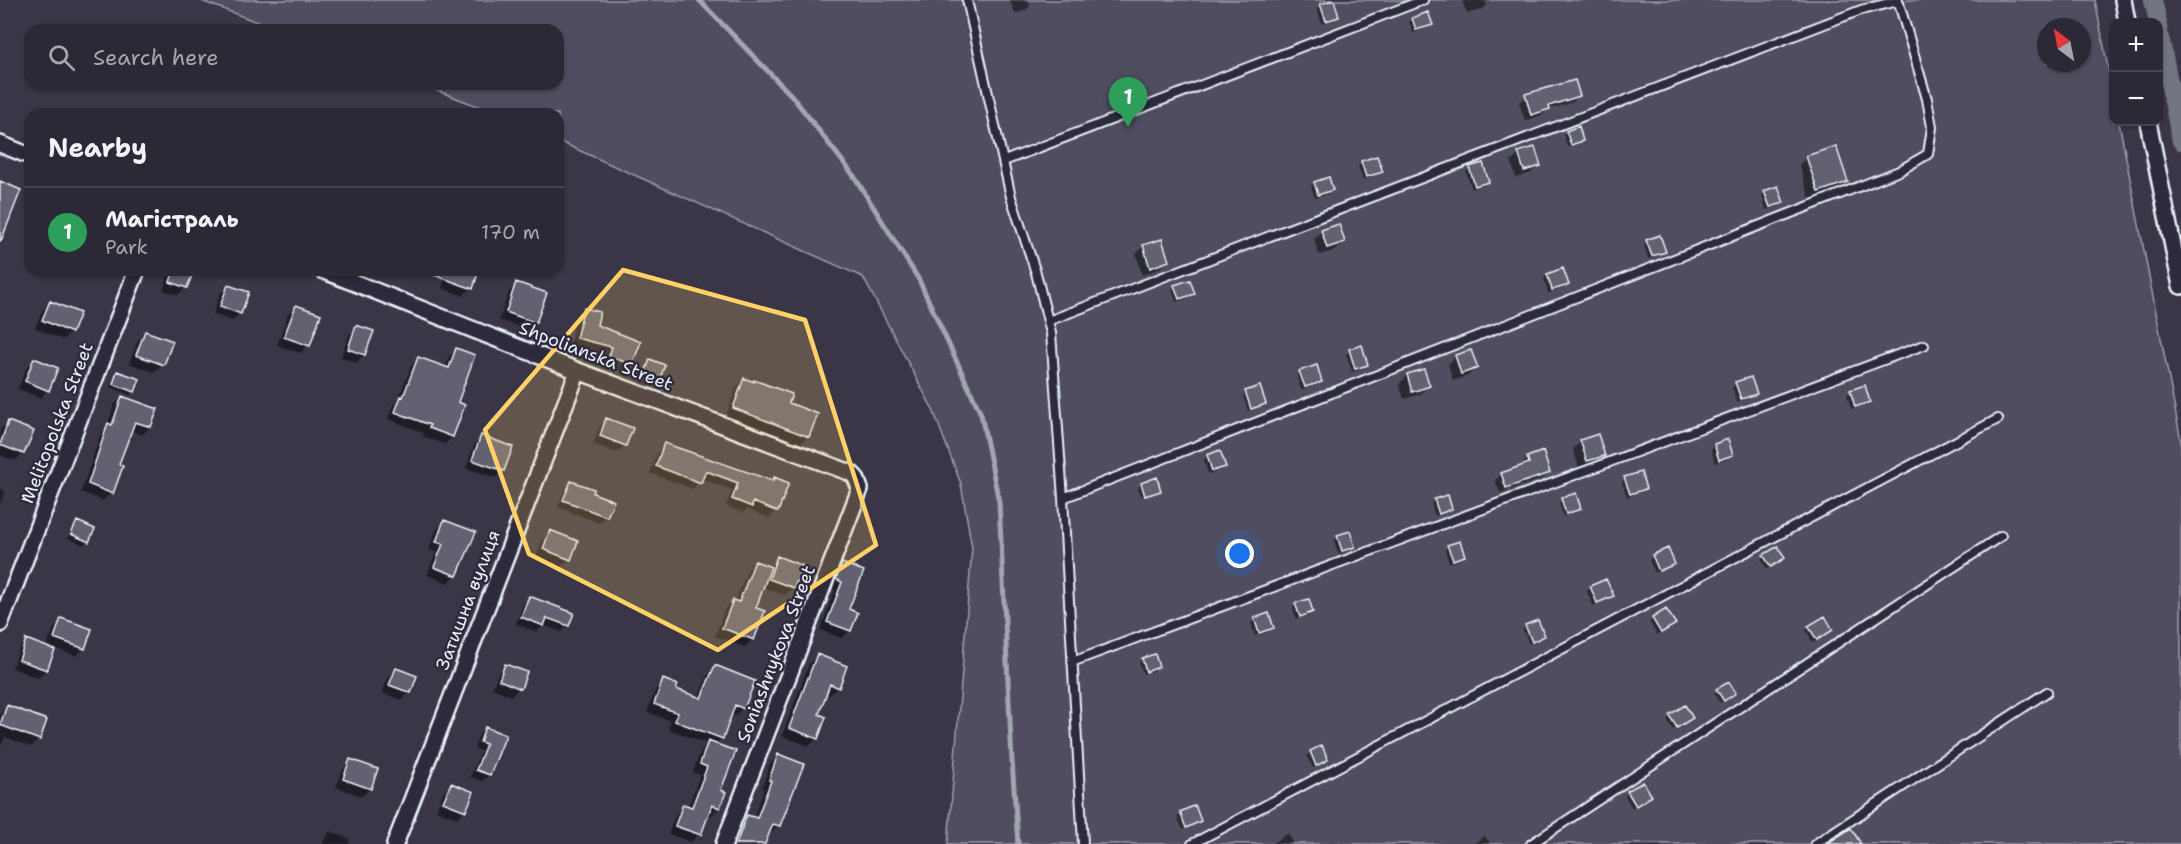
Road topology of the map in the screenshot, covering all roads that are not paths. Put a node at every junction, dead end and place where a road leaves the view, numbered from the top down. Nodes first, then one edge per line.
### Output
1 (967, 0) edge
2 (1424, 0) edge
3 (1898, 0) edge
4 (2123, 0) edge
5 (2126, 18) edge
6 (2149, 126) edge
7 (0, 144) edge
8 (24, 154) edge
9 (1004, 161) junction
10 (135, 276) edge
11 (337, 276) edge
12 (2181, 286) edge
13 (1047, 321) junction
14 (1924, 345) dead end
15 (578, 371) junction
16 (1998, 419) dead end
17 (856, 478) joint
18 (1063, 498) junction
19 (2001, 536) dead end
20 (0, 624) edge
21 (1072, 662) junction
22 (2047, 692) dead end
23 (395, 844) edge
24 (724, 844) edge
25 (1083, 844) edge
26 (1192, 844) edge
27 (1531, 844) edge
28 (1815, 844) edge

1 - 9 lane
2 - 9 lane
3 - 13 lane
3 - 18 lane
4 - 5 street
6 - 12 street
7 - 8 street
9 - 13 lane
10 - 20 street, Melitopolska Street
11 - 15 street, Shpolianska Street
13 - 18 lane
14 - 21 lane
15 - 17 street, Shpolianska Street
15 - 23 street, Затишна вулиця
16 - 26 lane
17 - 24 street, Soniashnykova Street
18 - 21 lane
19 - 27 lane
21 - 25 lane
22 - 28 lane

